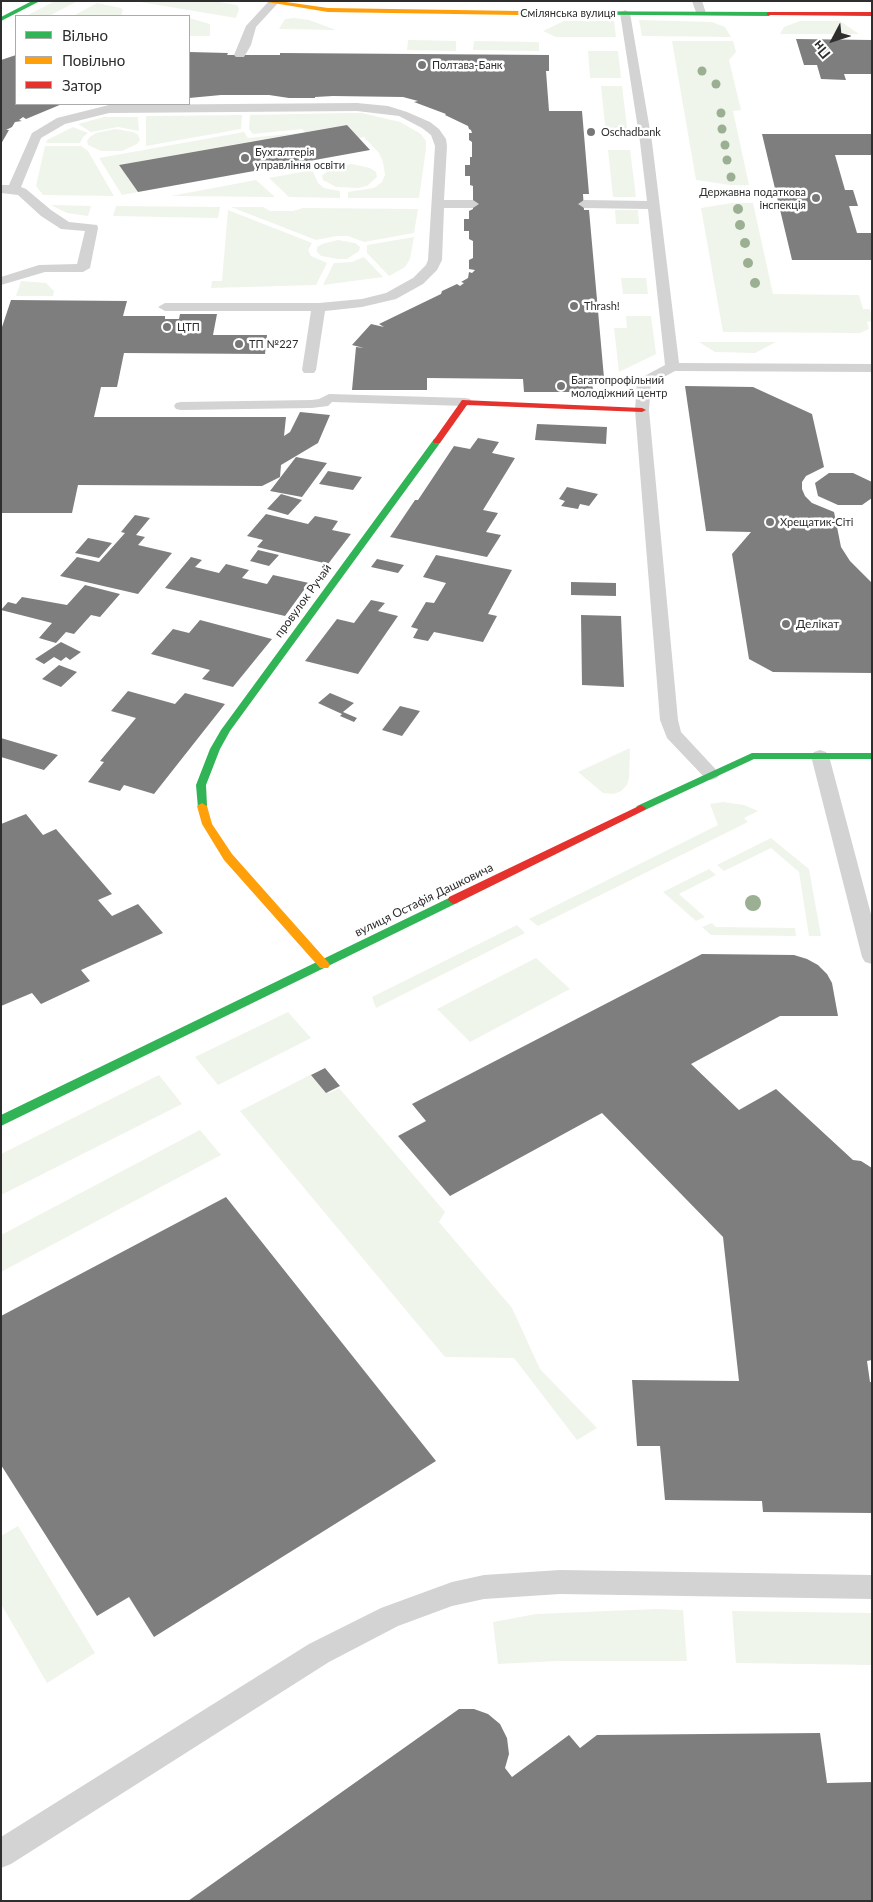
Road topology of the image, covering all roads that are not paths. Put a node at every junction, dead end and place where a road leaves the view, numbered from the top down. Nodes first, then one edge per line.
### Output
1 (37, 1) edge
2 (697, 1) edge
3 (269, 2) edge
4 (624, 13) junction
5 (701, 13) junction
6 (872, 14) edge
7 (1, 20) edge
8 (240, 55) dead end
9 (190, 104) edge
10 (172, 105) edge
11 (8, 189) edge
12 (438, 204) junction
13 (473, 204) dead end
14 (584, 204) dead end
15 (652, 205) junction
16 (1, 281) edge
17 (165, 307) dead end
18 (319, 307) junction
19 (672, 367) junction
20 (872, 368) edge
21 (309, 370) dead end
22 (465, 402) junction
23 (181, 406) dead end
24 (642, 410) junction
25 (820, 756) junction
26 (872, 756) edge
27 (711, 774) junction
28 (872, 957) edge
29 (324, 965) junction
30 (1, 1121) edge
31 (872, 1587) edge
32 (1, 1854) edge

1 - 7 street
2 - 5 lane
3 - 4 street, Смілянська вулиця
3 - 8 lane
4 - 5 street, Смілянська вулиця
4 - 15 lane
5 - 6 street, Смілянська вулиця
9 - 12 lane
10 - 11 lane
11 - 16 lane
12 - 13 lane
12 - 18 lane
14 - 15 lane
15 - 19 lane
17 - 18 lane
18 - 21 lane
19 - 20 lane
19 - 24 lane
22 - 23 lane
22 - 24 street
22 - 29 street, провулок Ручай
24 - 27 lane
25 - 26 street, вулиця Остафія Дашковича
25 - 27 street, вулиця Остафія Дашковича
25 - 28 lane
27 - 29 street, вулиця Остафія Дашковича
29 - 30 street, вулиця Остафія Дашковича
31 - 32 lane

